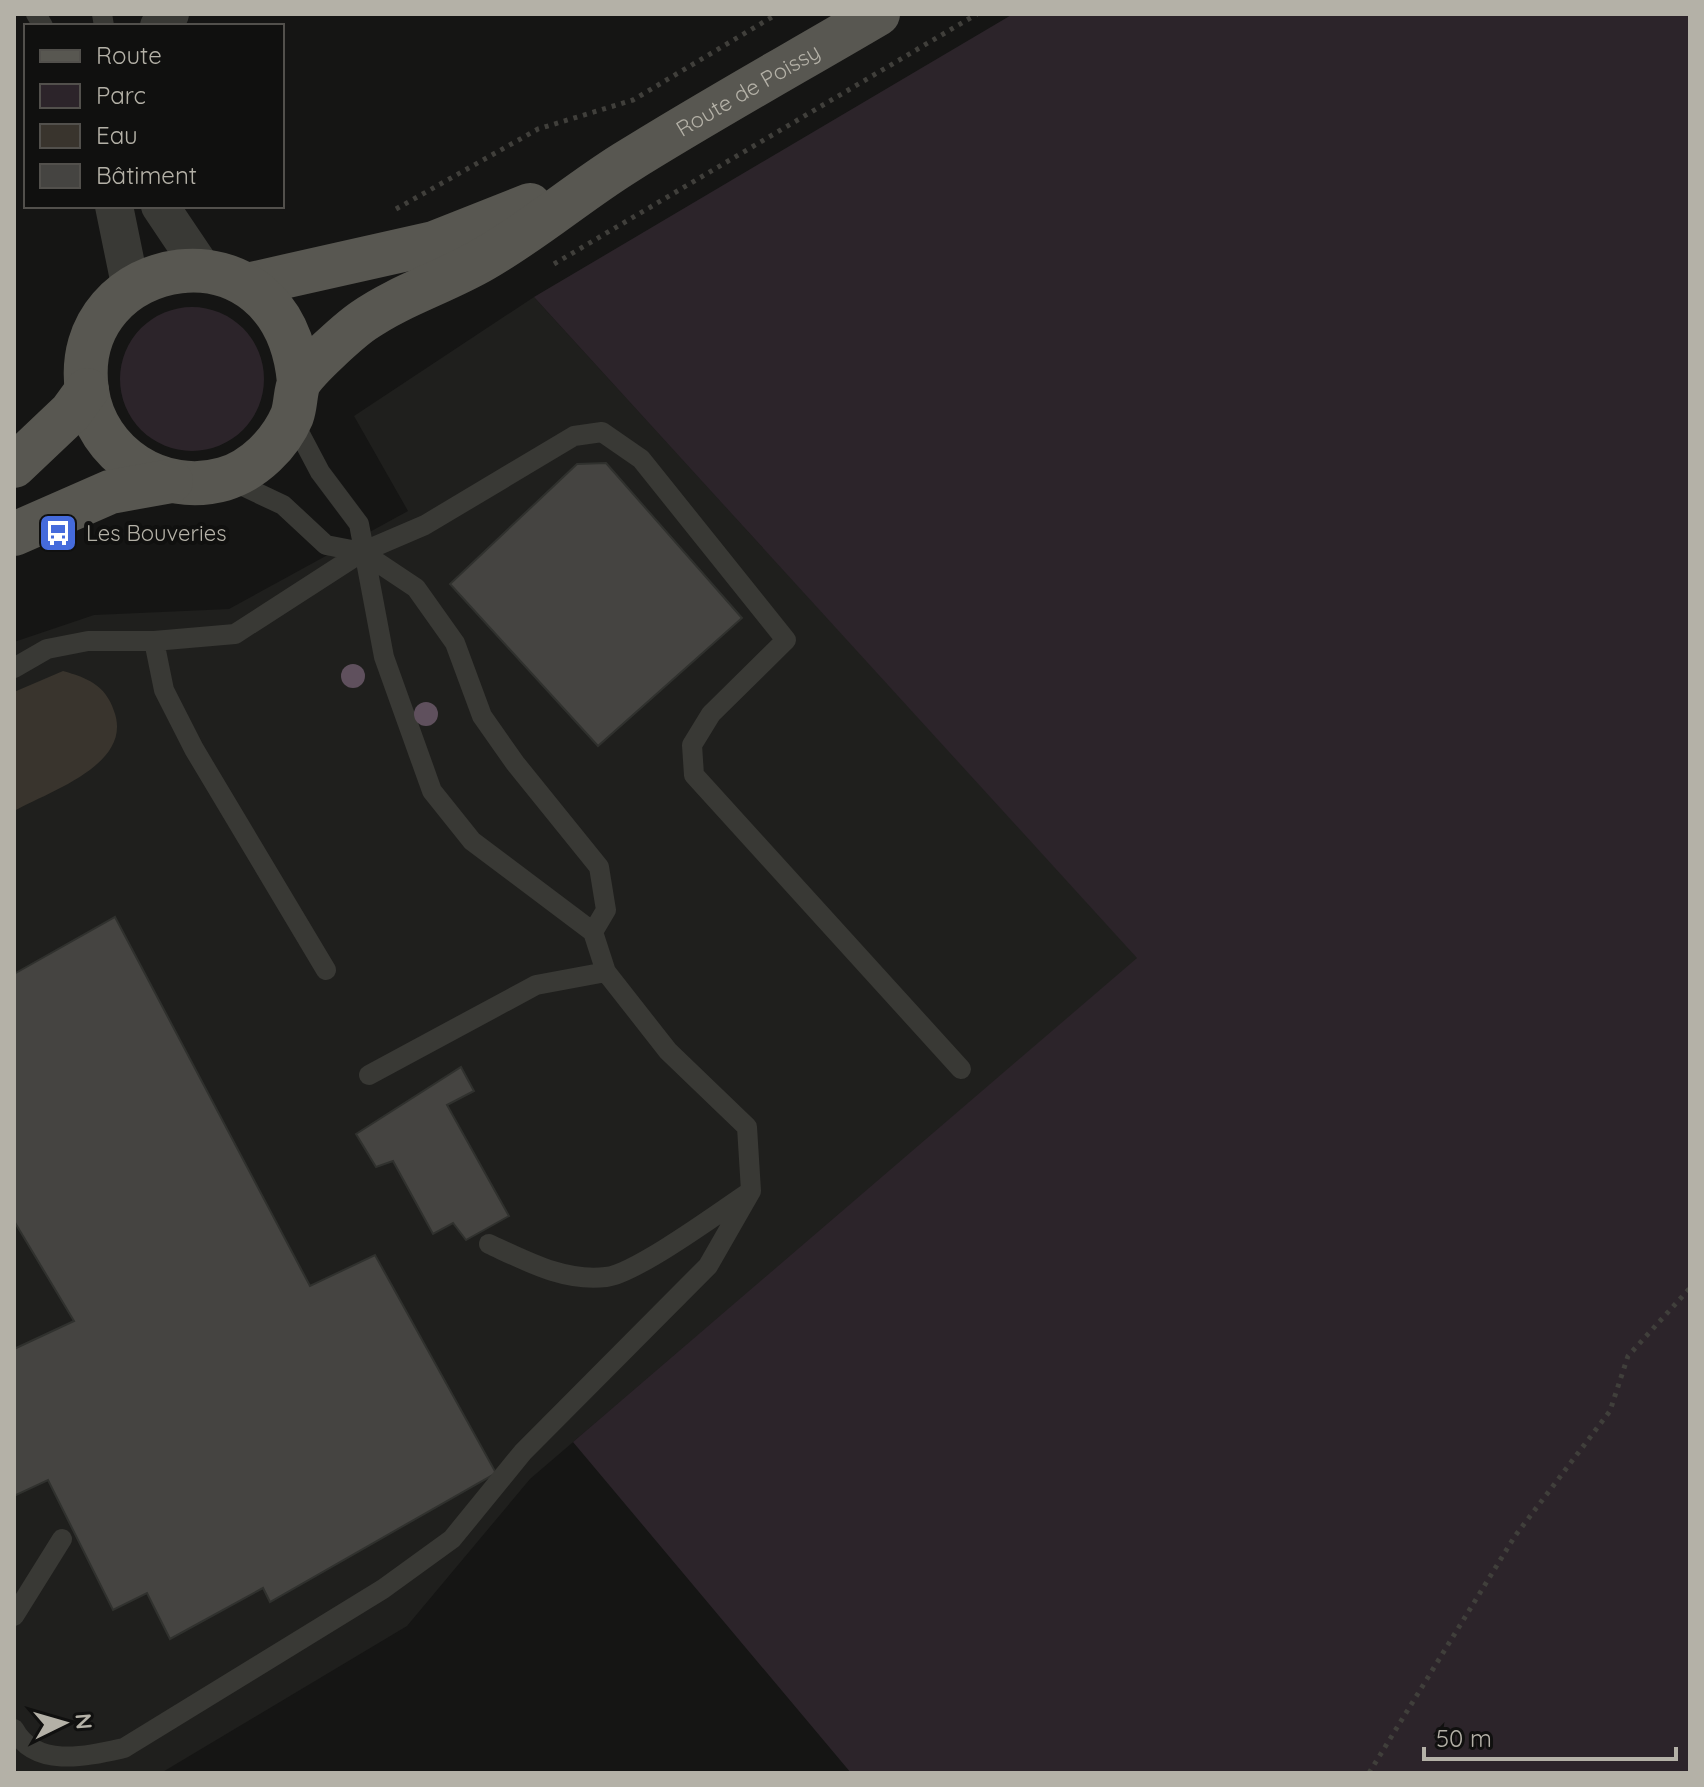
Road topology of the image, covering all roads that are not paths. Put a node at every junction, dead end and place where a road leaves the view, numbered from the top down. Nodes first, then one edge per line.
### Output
1 (878, 14) edge
2 (624, 164) junction
3 (114, 208) edge
4 (161, 208) edge
5 (203, 270) junction
6 (247, 285) junction
7 (131, 289) junction
8 (87, 390) junction
9 (295, 399) junction
10 (14, 466) edge
11 (225, 478) junction
12 (171, 481) junction
13 (14, 534) edge
14 (362, 552) junction
15 (154, 641) junction
16 (14, 668) edge
17 (593, 932) junction
18 (326, 970) dead end
19 (606, 972) junction
20 (961, 1069) dead end
21 (369, 1075) dead end
22 (751, 1191) junction
23 (489, 1244) dead end
24 (62, 1539) dead end
25 (14, 1616) edge
26 (14, 1729) edge

1 - 2 main road, Route de Poissy
2 - 6 main road
2 - 9 main road
3 - 7 street
4 - 5 street
5 - 6 main road
5 - 7 main road
6 - 9 main road
7 - 8 main road
8 - 10 main road
8 - 12 main road
9 - 11 main road
9 - 14 lane
11 - 12 main road
11 - 14 lane
12 - 13 main road
14 - 15 lane
14 - 17 lane
14 - 17 lane
14 - 20 lane
15 - 16 lane
15 - 18 lane
17 - 19 lane
19 - 21 lane
19 - 22 lane
22 - 23 lane
22 - 26 lane
24 - 25 lane

